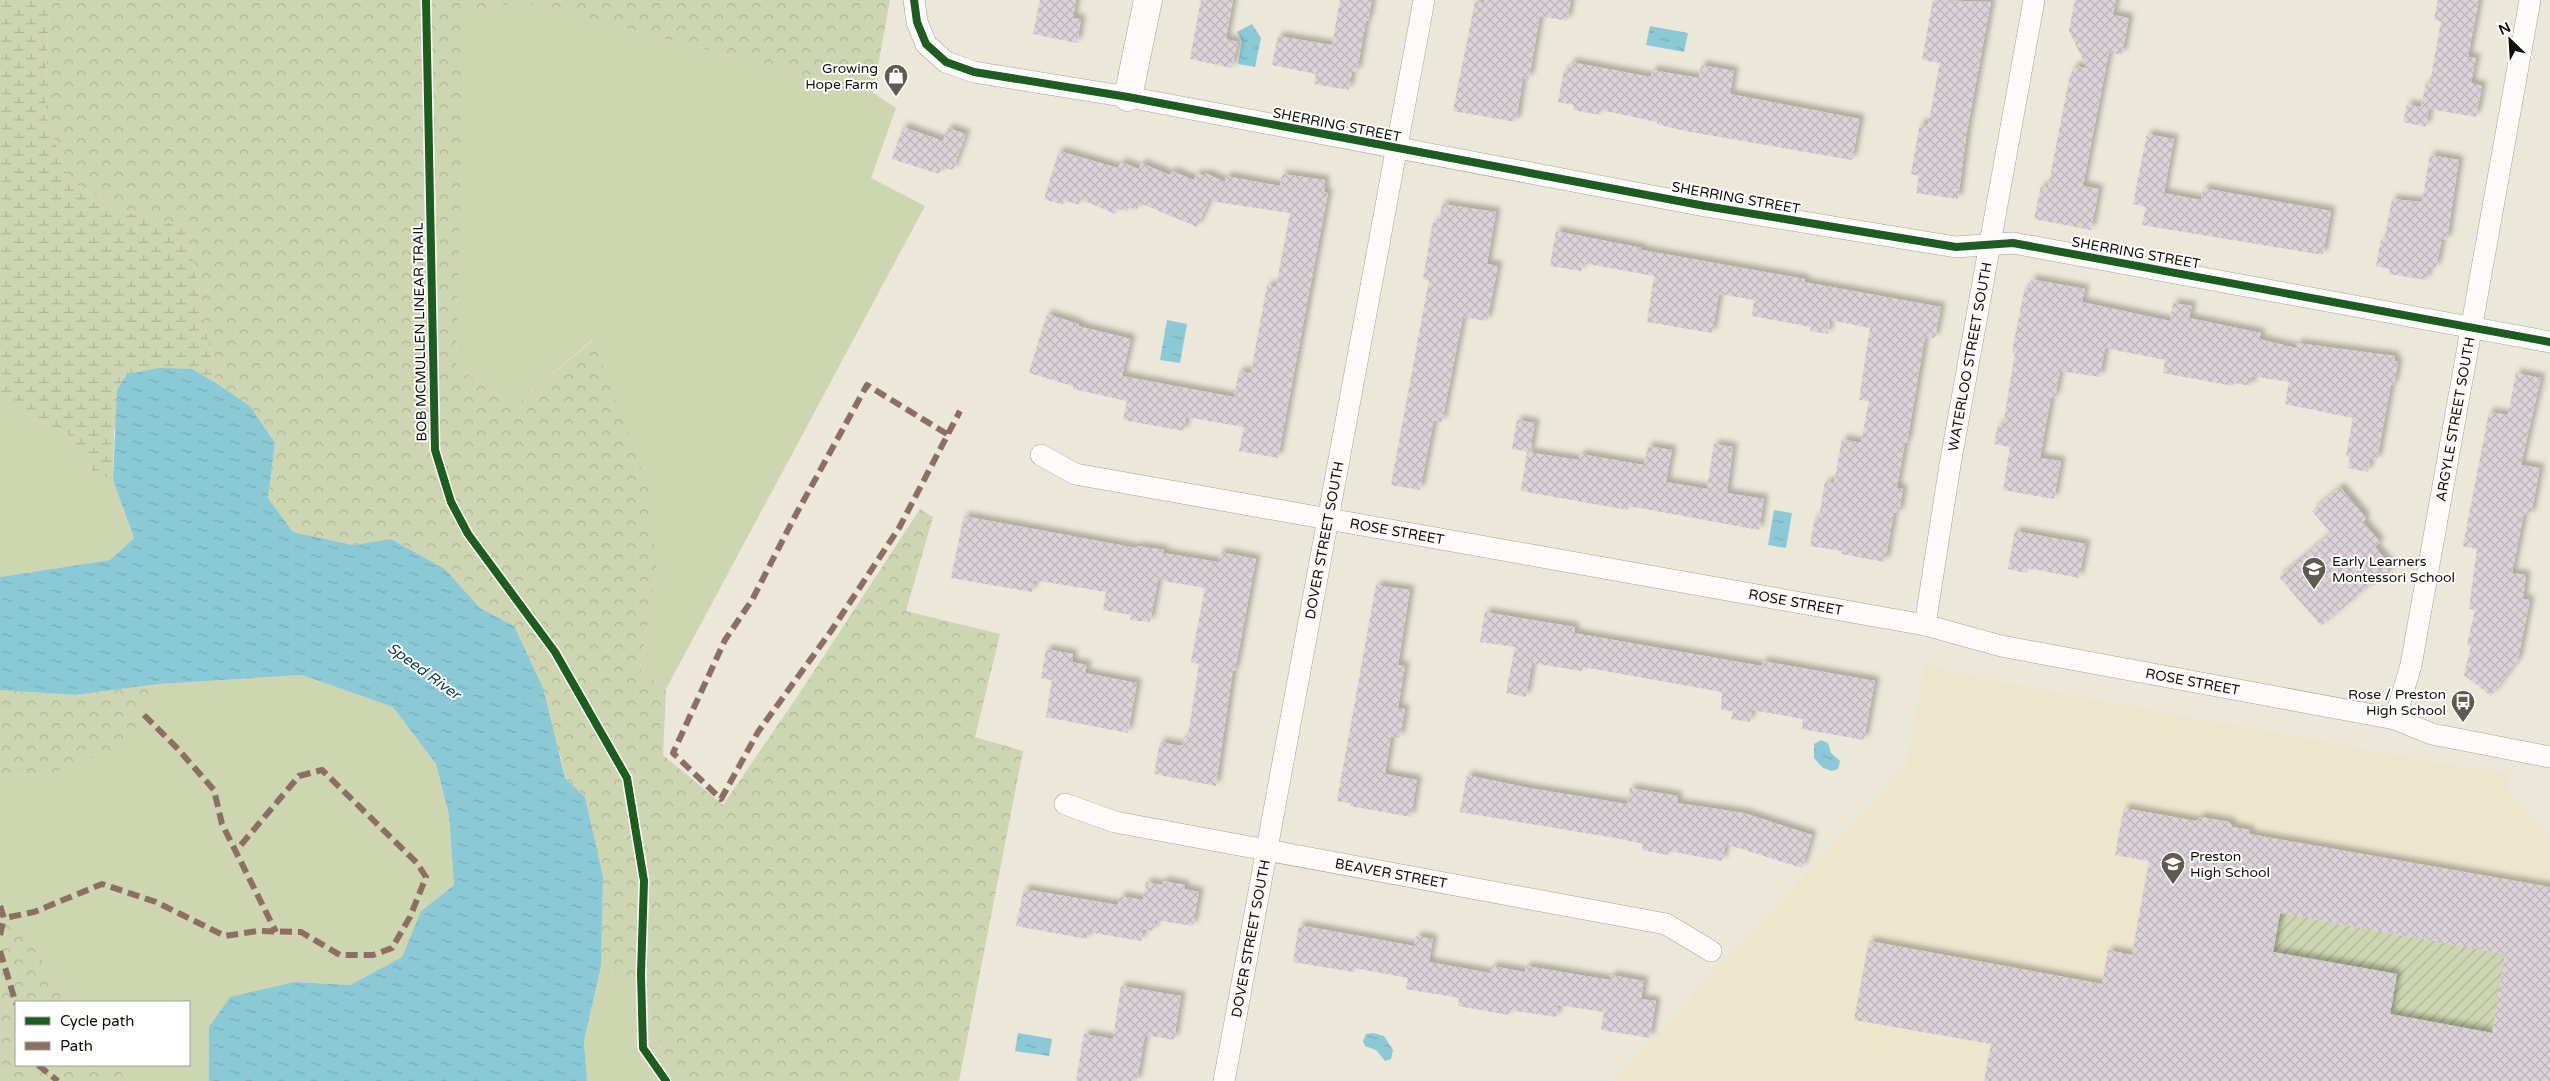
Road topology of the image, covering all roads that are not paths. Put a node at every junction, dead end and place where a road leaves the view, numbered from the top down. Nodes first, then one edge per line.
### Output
1 (914, 0) edge
2 (1148, 0) edge
3 (1424, 0) edge
4 (2034, 0) edge
5 (2530, 0) edge
6 (1128, 97) junction
7 (1396, 150) junction
8 (1988, 246) junction
9 (2472, 328) junction
10 (2550, 342) edge
11 (1041, 455) dead end
12 (1328, 520) junction
13 (1925, 625) junction
14 (2395, 719) junction
15 (2550, 757) edge
16 (1065, 804) dead end
17 (1267, 849) junction
18 (1711, 952) dead end
19 (1224, 1081) edge

1 - 6 street, SHERRING STREET
2 - 6 street
3 - 7 street, DOVER STREET SOUTH
4 - 8 street, WATERLOO STREET SOUTH
5 - 9 street, ARGYLE STREET SOUTH
6 - 7 street, SHERRING STREET
7 - 8 street, SHERRING STREET
7 - 12 street, DOVER STREET SOUTH
8 - 9 street, SHERRING STREET
8 - 13 street, WATERLOO STREET SOUTH
9 - 10 street, SHERRING STREET
9 - 14 street, ARGYLE STREET SOUTH
11 - 12 street, ROSE STREET
12 - 13 street, ROSE STREET
12 - 17 street, DOVER STREET SOUTH
13 - 14 street, ROSE STREET
14 - 15 street, ROSE STREET
16 - 17 street, BEAVER STREET
17 - 18 street, BEAVER STREET
17 - 19 street, DOVER STREET SOUTH

